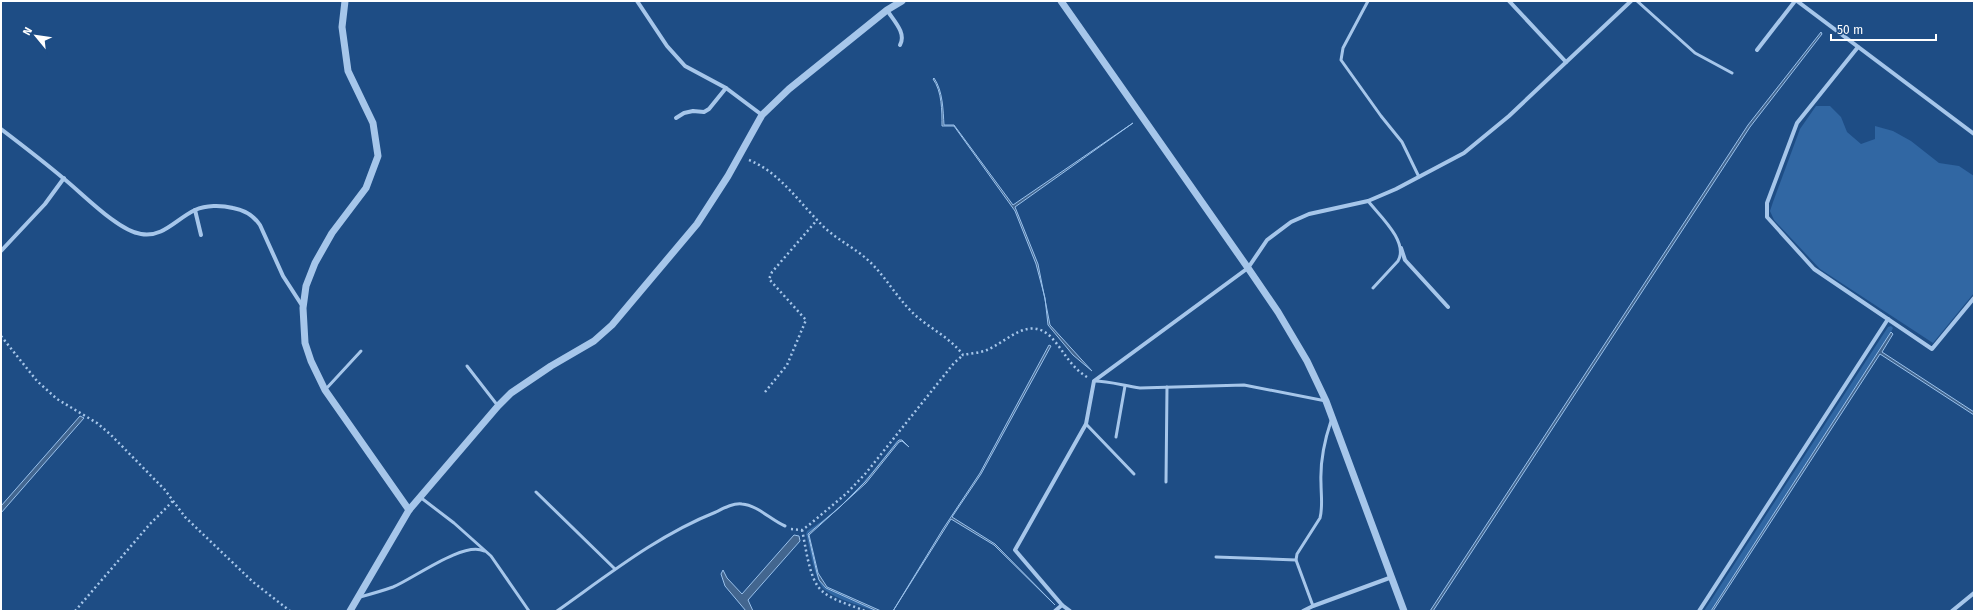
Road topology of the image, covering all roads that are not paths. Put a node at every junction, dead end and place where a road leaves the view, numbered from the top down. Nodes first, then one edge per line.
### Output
1 (345, 1) edge
2 (637, 1) edge
3 (902, 1) edge
4 (1061, 1) edge
5 (1368, 1) edge
6 (1510, 1) edge
7 (1631, 1) edge
8 (1637, 1) edge
9 (1796, 1) edge
10 (887, 10) junction
11 (900, 45) dead end
12 (1858, 47) junction
13 (1757, 50) dead end
14 (1566, 62) junction
15 (1732, 73) dead end
16 (726, 88) junction
17 (762, 115) junction
18 (676, 118) dead end
19 (1, 129) edge
20 (1974, 134) edge
21 (1419, 177) junction
22 (64, 178) junction
23 (1368, 201) junction
24 (195, 210) junction
25 (201, 236) dead end
26 (1401, 248) junction
27 (1, 251) edge
28 (1248, 268) junction
29 (1373, 288) dead end
30 (1974, 298) edge
31 (1448, 307) dead end
32 (303, 308) junction
33 (1888, 319) junction
34 (361, 351) dead end
35 (467, 366) dead end
36 (1094, 381) junction
37 (1125, 386) junction
38 (1167, 387) junction
39 (325, 390) junction
40 (1326, 401) junction
41 (498, 406) junction
42 (1333, 417) junction
43 (1086, 424) junction
44 (1116, 437) dead end
45 (1134, 474) dead end
46 (1166, 482) dead end
47 (536, 492) dead end
48 (420, 497) junction
49 (409, 510) junction
50 (785, 526) road end
51 (486, 552) junction
52 (1216, 557) dead end
53 (1296, 560) junction
54 (615, 569) junction
55 (1392, 577) junction
56 (1974, 593) edge
57 (357, 598) junction
58 (1062, 605) junction
59 (1313, 606) junction
60 (350, 611) edge
61 (529, 611) edge
62 (557, 611) edge
63 (1055, 611) edge
64 (1070, 611) edge
65 (1303, 611) edge
66 (1404, 611) edge
67 (1699, 611) edge
68 (1952, 611) edge

1 - 32 street
2 - 16 street
3 - 10 street
4 - 28 street
5 - 21 lane
6 - 14 street
7 - 14 street
8 - 15 lane
9 - 12 street
9 - 13 street
10 - 11 street
10 - 17 street
12 - 20 street
12 - 33 street
14 - 21 street
16 - 17 street
16 - 18 street
17 - 41 street
19 - 22 street
21 - 23 street
22 - 24 street
22 - 27 street
23 - 26 lane
23 - 28 street
24 - 25 street
24 - 32 street
26 - 29 lane
26 - 31 street
28 - 36 street
28 - 40 street
30 - 33 street
32 - 39 street
33 - 67 street
34 - 39 lane
35 - 41 lane
36 - 37 lane
36 - 43 street
37 - 38 lane
37 - 44 lane
38 - 40 lane
38 - 46 lane
39 - 49 street
40 - 42 street
41 - 48 street
42 - 53 lane
42 - 55 street
43 - 45 lane
43 - 58 street
47 - 54 lane
48 - 49 street
48 - 51 lane
49 - 57 street
50 - 54 lane
51 - 57 lane
51 - 61 lane
52 - 53 lane
53 - 59 lane
54 - 62 lane
55 - 59 street
55 - 66 street
56 - 68 street
57 - 60 street
58 - 63 street
58 - 64 street
59 - 65 street

